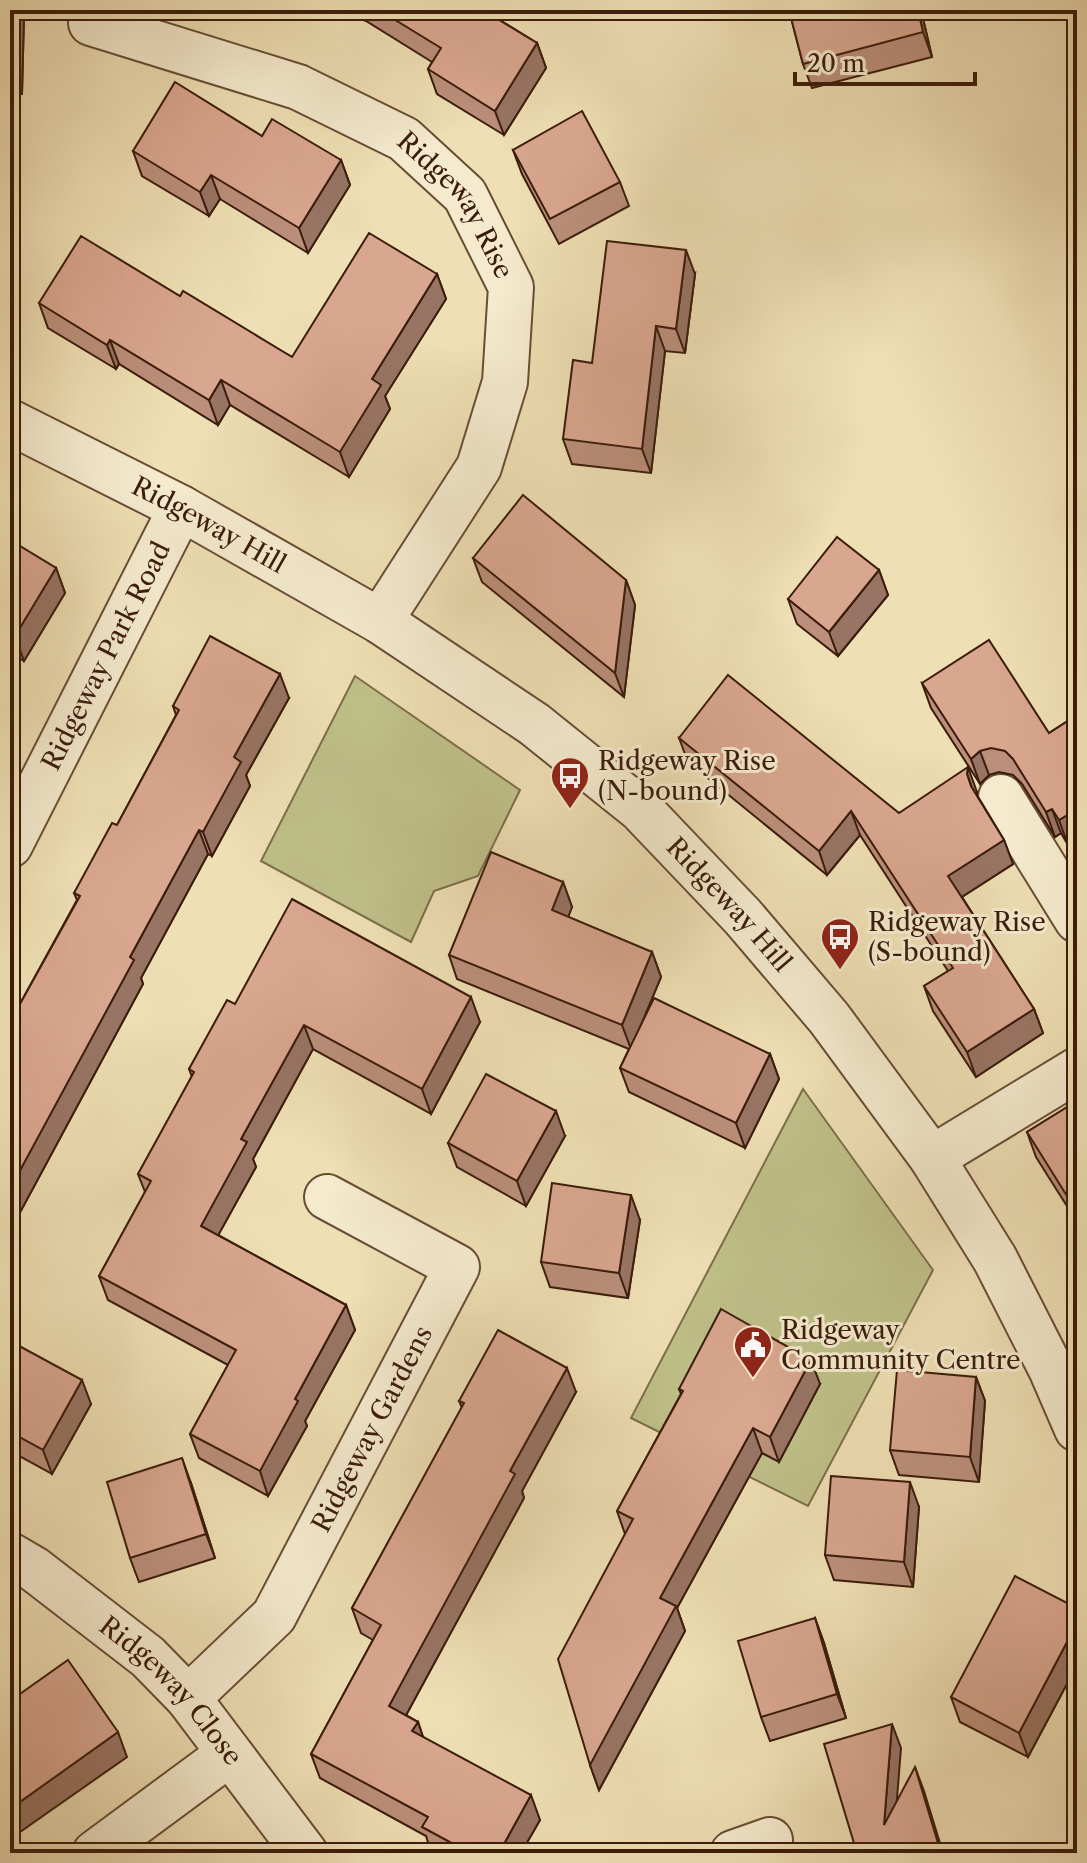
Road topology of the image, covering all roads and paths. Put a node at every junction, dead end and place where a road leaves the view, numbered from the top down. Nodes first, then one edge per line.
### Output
1 (91, 23) dead end
2 (10, 422) edge
3 (181, 508) junction
4 (380, 621) junction
5 (1001, 797) dead end
6 (10, 845) edge
7 (1077, 920) edge
8 (1077, 1070) edge
9 (932, 1158) junction
10 (327, 1197) dead end
11 (1077, 1429) edge
12 (10, 1555) edge
13 (188, 1698) junction
14 (229, 1754) junction
15 (95, 1853) edge
16 (305, 1853) edge

1 - 4 street, Ridgeway Rise
2 - 3 street, Ridgeway Hill
3 - 4 street, Ridgeway Hill
3 - 6 street, Ridgeway Park Road
4 - 9 street, Ridgeway Hill
5 - 7 street
8 - 9 street
9 - 11 street, Ridgeway Hill
10 - 13 street, Ridgeway Gardens
12 - 13 street, Ridgeway Close
13 - 14 street, Ridgeway Close
14 - 15 street
14 - 16 street, Ridgeway Close

